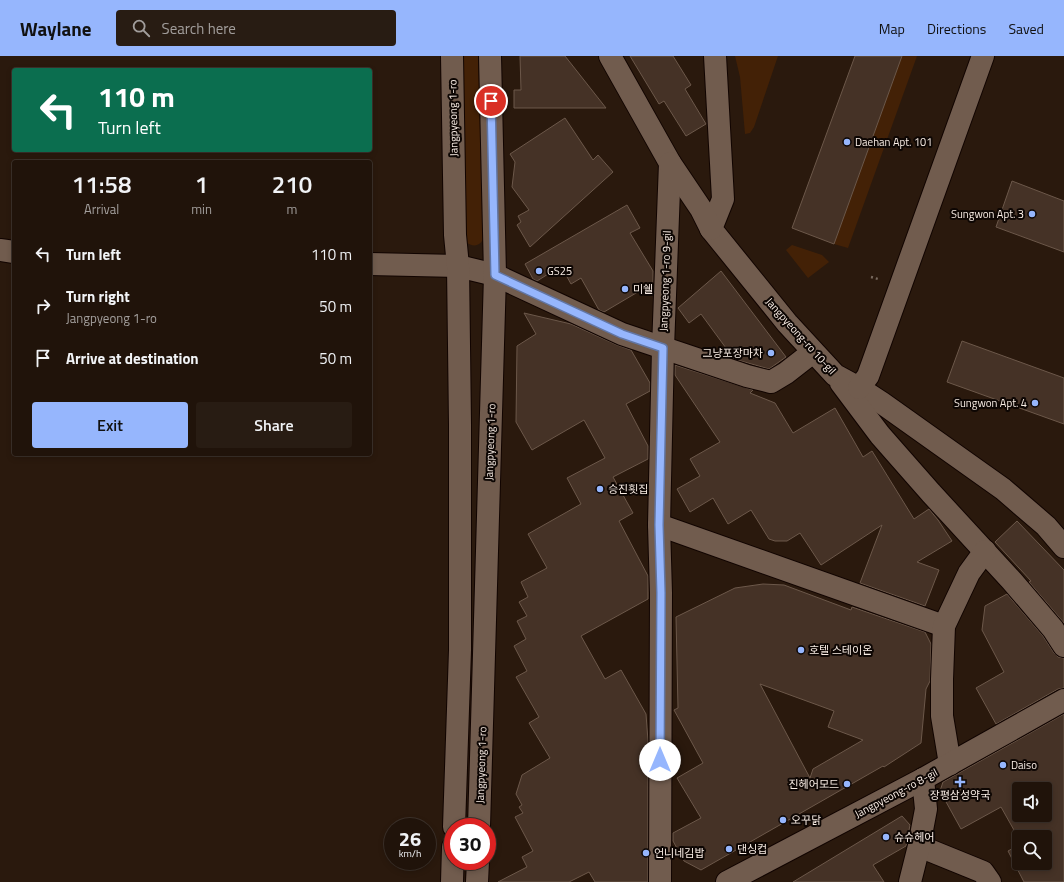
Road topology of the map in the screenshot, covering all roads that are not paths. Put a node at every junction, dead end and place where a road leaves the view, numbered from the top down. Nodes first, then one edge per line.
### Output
1 (452, 56) edge
2 (490, 56) edge
3 (610, 56) edge
4 (715, 56) edge
5 (983, 56) edge
6 (670, 163) junction
7 (711, 229) junction
8 (0, 250) edge
9 (12, 252) edge
10 (372, 264) edge
11 (458, 266) junction
12 (495, 275) junction
13 (663, 348) junction
14 (813, 352) junction
15 (835, 375) junction
16 (859, 388) junction
17 (659, 525) junction
18 (1064, 547) edge
19 (984, 551) junction
20 (944, 626) junction
21 (1064, 646) edge
22 (1064, 700) edge
23 (950, 764) junction
24 (923, 779) junction
25 (454, 818) edge
26 (479, 818) edge
27 (919, 846) junction
28 (452, 870) edge
29 (478, 870) edge
30 (452, 882) edge
31 (477, 882) edge
32 (660, 882) edge
33 (727, 882) edge
34 (910, 882) edge
35 (990, 882) edge

1 - 11 street, Jangpyeong 1-ro
2 - 12 street, Jangpyeong 1-ro
3 - 6 street
4 - 7 street
5 - 16 street
6 - 7 street, Jangpyeong-ro 10-gil
6 - 13 street, Jangpyeong 1-ro 9-gil
7 - 14 street, Jangpyeong-ro 10-gil
8 - 9 street
10 - 11 street
11 - 12 street
11 - 25 street, Jangpyeong 1-ro
12 - 13 street
12 - 26 street, Jangpyeong 1-ro
13 - 14 street
13 - 17 street, Jangpyeong 1-ro 9-gil
14 - 15 street, Jangpyeong-ro 10-gil
15 - 16 street, Jangpyeong-ro 10-gil
15 - 19 street
16 - 18 street, Jangpyeong-ro 10-gil
17 - 20 street
17 - 32 street, Jangpyeong 1-ro 9-gil
19 - 20 street
19 - 21 street
20 - 23 street
22 - 23 street, Jangpyeong-ro 8-gil
23 - 24 street, Jangpyeong-ro 8-gil
24 - 27 street
24 - 33 street, Jangpyeong-ro 8-gil
27 - 34 street
27 - 35 street
28 - 30 street
29 - 31 street

